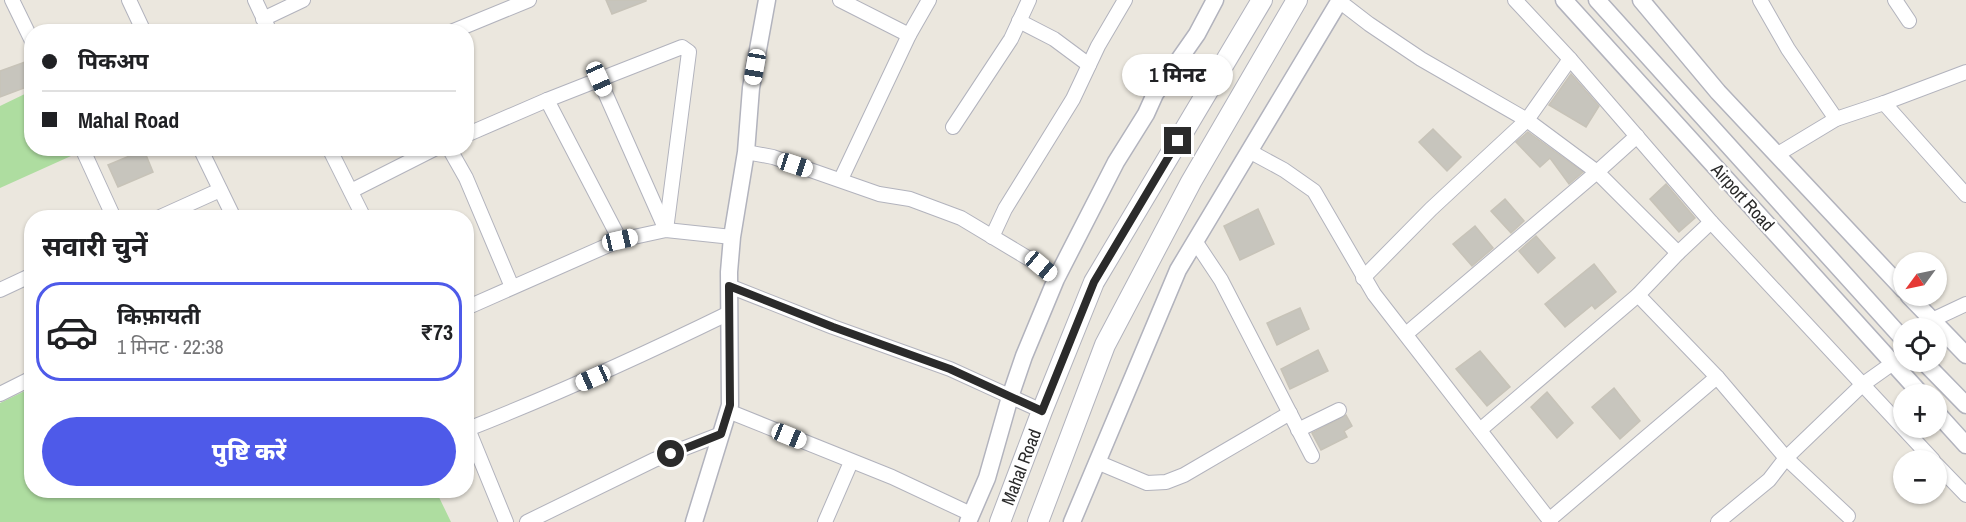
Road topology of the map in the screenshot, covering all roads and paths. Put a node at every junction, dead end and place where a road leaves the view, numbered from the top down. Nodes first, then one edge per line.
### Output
1 (12, 0) edge
2 (129, 0) edge
3 (255, 0) edge
4 (303, 0) edge
5 (529, 0) edge
6 (767, 0) edge
7 (840, 0) edge
8 (929, 0) edge
9 (1029, 0) edge
10 (1125, 0) edge
11 (1215, 0) edge
12 (1262, 0) edge
13 (1298, 0) edge
14 (1339, 0) edge
15 (1515, 0) edge
16 (1564, 0) edge
17 (1597, 0) edge
18 (1641, 0) edge
19 (1760, 0) edge
20 (1895, 0) edge
21 (513, 3) edge
22 (263, 19) junction
23 (1019, 21) junction
24 (1909, 21) dead end
25 (140, 24) edge
26 (266, 24) edge
27 (468, 24) edge
28 (24, 25) edge
29 (909, 34) junction
30 (1570, 59) junction
31 (1089, 65) junction
32 (1966, 72) edge
33 (599, 79) junction
34 (547, 100) junction
35 (1884, 103) junction
36 (1836, 118) junction
37 (1527, 120) junction
38 (953, 127) dead end
39 (474, 132) edge
40 (1637, 136) junction
41 (1249, 151) junction
42 (746, 152) junction
43 (1778, 154) junction
44 (86, 156) edge
45 (204, 156) edge
46 (333, 156) edge
47 (420, 156) edge
48 (454, 156) edge
49 (1597, 172) junction
50 (841, 180) junction
51 (220, 190) junction
52 (351, 191) junction
53 (1966, 195) edge
54 (110, 210) edge
55 (176, 210) edge
56 (230, 210) edge
57 (360, 210) edge
58 (1712, 222) junction
59 (666, 230) junction
60 (732, 237) junction
61 (992, 237) junction
62 (620, 240) junction
63 (1195, 242) junction
64 (1678, 253) junction
65 (1363, 278) junction
66 (1893, 278) edge
67 (24, 279) edge
68 (1056, 279) junction
69 (729, 286) junction
70 (512, 287) junction
71 (0, 290) edge
72 (1638, 295) junction
73 (474, 304) edge
74 (1966, 304) edge
75 (1919, 306) edge
76 (729, 313) junction
77 (1930, 318) edge
78 (1936, 318) edge
79 (1893, 328) edge
80 (1406, 334) junction
81 (1947, 335) edge
82 (1966, 355) edge
83 (1893, 363) joint
84 (1901, 372) edge
85 (1934, 372) edge
86 (1718, 377) junction
87 (24, 382) edge
88 (1912, 384) edge
89 (1862, 386) junction
90 (0, 394) edge
91 (1010, 397) junction
92 (1966, 405) edge
93 (1339, 410) dead end
94 (728, 411) junction
95 (1042, 411) junction
96 (1290, 413) junction
97 (1947, 424) edge
98 (474, 427) edge
99 (1298, 430) junction
100 (1480, 430) junction
101 (721, 434) junction
102 (474, 444) edge
103 (1966, 446) edge
104 (1923, 450) edge
105 (1312, 456) dead end
106 (1786, 458) junction
107 (851, 462) junction
108 (1097, 462) junction
109 (1947, 475) edge
110 (1966, 495) edge
111 (1848, 516) dead end
112 (970, 518) edge
113 (1550, 521) edge
114 (506, 522) edge
115 (527, 522) edge
116 (694, 522) edge
117 (825, 522) edge
118 (1000, 522) edge
119 (1038, 522) edge
120 (1072, 522) edge
121 (1718, 522) edge

1 - 28 street
2 - 25 street
3 - 22 street
4 - 22 street
5 - 21 street
6 - 42 street
7 - 29 street
8 - 29 street
9 - 23 street
10 - 31 street
11 - 68 street
12 - 95 main road, Mahal Road
13 - 119 main road, Mahal Road
14 - 37 street
14 - 41 street
15 - 30 street
16 - 83 street, Airport Road
17 - 79 street, Airport Road
18 - 43 street
19 - 36 street
20 - 24 street
21 - 27 street
22 - 26 street
23 - 31 street
23 - 38 street
29 - 50 street
30 - 37 street
30 - 40 street
31 - 61 street
32 - 35 street
33 - 34 street
33 - 59 street
33 - 59 street
34 - 39 street
34 - 62 street
35 - 36 street
35 - 53 street
36 - 43 street
37 - 49 street
37 - 65 street
40 - 49 street
40 - 58 street
41 - 63 street
41 - 65 street
42 - 50 street
42 - 60 street
43 - 66 street
44 - 54 street
45 - 51 street
46 - 52 street
47 - 52 street
48 - 70 street
49 - 64 street
49 - 80 street
50 - 61 street
51 - 55 street
51 - 56 street
52 - 57 street
58 - 64 street
58 - 89 street
59 - 60 street
59 - 62 street
60 - 69 street
61 - 68 street
62 - 70 street
63 - 96 street
63 - 108 street
64 - 72 street
65 - 80 street
67 - 71 street
68 - 91 street
69 - 76 street
69 - 91 street
70 - 73 street
72 - 86 street
72 - 100 street
74 - 78 street
75 - 77 street
76 - 94 street
76 - 98 street
80 - 100 street
81 - 82 street
83 - 89 street
84 - 88 street, Airport Road
85 - 92 street
86 - 106 street
86 - 113 street
87 - 90 street
89 - 104 street
89 - 106 street
91 - 95 street
91 - 112 street
93 - 99 street
94 - 101 street
94 - 107 street
95 - 118 main road, Mahal Road
96 - 99 street
96 - 108 street
97 - 103 street
99 - 105 street
100 - 113 street
101 - 115 street
101 - 116 street
102 - 114 street
106 - 111 street
106 - 121 street
107 - 112 street
107 - 117 street
108 - 120 street
109 - 110 street

